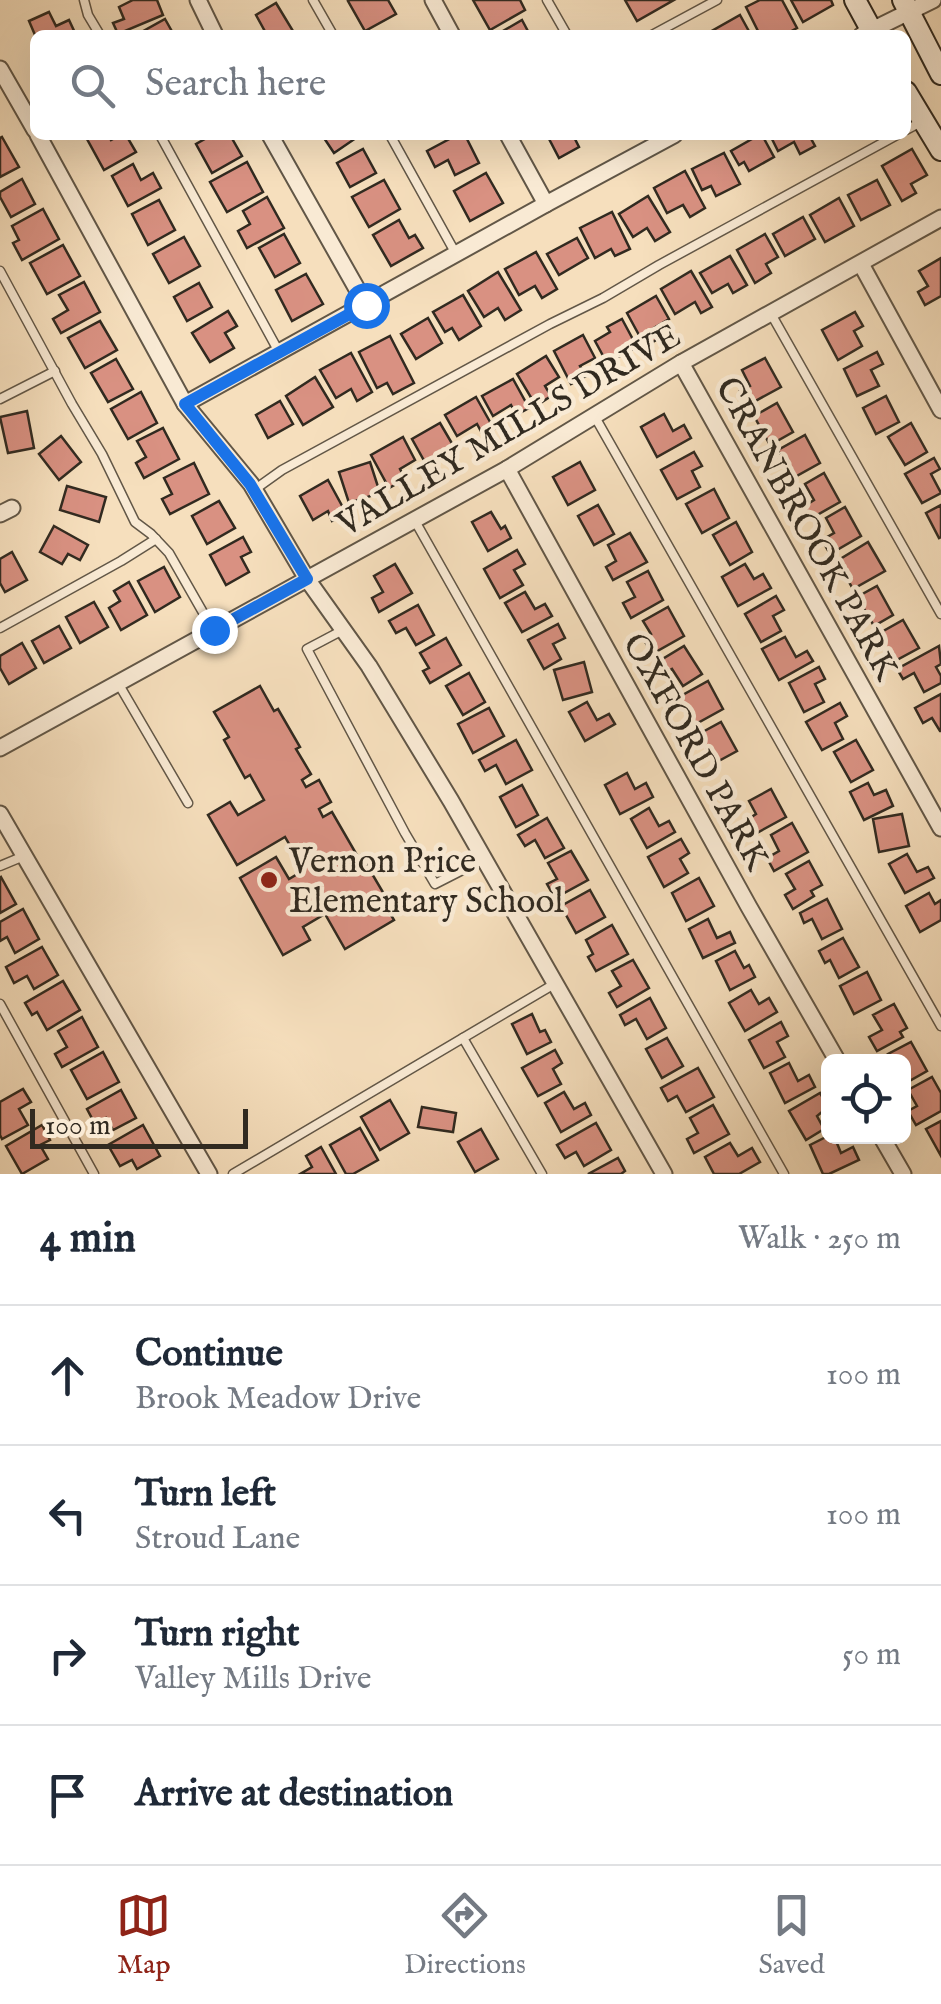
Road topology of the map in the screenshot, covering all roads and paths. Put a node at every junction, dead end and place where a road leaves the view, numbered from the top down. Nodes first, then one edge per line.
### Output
1 (84, 0) edge
2 (198, 0) edge
3 (314, 0) edge
4 (433, 0) edge
5 (548, 0) edge
6 (717, 0) edge
7 (855, 0) edge
8 (933, 0) edge
9 (906, 6) edge
10 (97, 30) edge
11 (213, 30) edge
12 (329, 30) edge
13 (449, 30) edge
14 (563, 30) edge
15 (661, 30) edge
16 (868, 30) edge
17 (873, 30) edge
18 (0, 69) edge
19 (941, 74) edge
20 (30, 122) edge
21 (915, 126) edge
22 (40, 140) edge
23 (163, 140) edge
24 (273, 140) edge
25 (393, 140) edge
26 (511, 140) edge
27 (665, 140) edge
28 (888, 140) edge
29 (941, 150) edge
30 (546, 204) junction
31 (941, 218) edge
32 (456, 254) junction
33 (861, 264) junction
34 (0, 271) edge
35 (366, 305) junction
36 (770, 312) junction
37 (279, 352) junction
38 (681, 363) junction
39 (55, 371) junction
40 (0, 399) edge
41 (185, 404) junction
42 (941, 410) edge
43 (594, 414) junction
44 (507, 469) junction
45 (254, 490) junction
46 (414, 520) junction
47 (156, 540) junction
48 (307, 579) junction
49 (941, 614) edge
50 (0, 628) edge
51 (214, 630) junction
52 (344, 630) junction
53 (118, 683) junction
54 (0, 748) edge
55 (188, 803) dead end
56 (0, 814) edge
57 (941, 828) edge
58 (24, 856) junction
59 (484, 858) junction
60 (0, 866) edge
61 (556, 983) junction
62 (0, 1004) edge
63 (941, 1026) edge
64 (463, 1038) junction
65 (833, 1054) edge
66 (886, 1144) edge
67 (94, 1174) edge
68 (209, 1174) edge
69 (234, 1174) edge
70 (542, 1174) edge
71 (664, 1174) edge
72 (784, 1174) edge
73 (903, 1174) edge

1 - 10 lane
2 - 11 street
3 - 12 lane
4 - 13 street
5 - 14 lane
6 - 15 lane
7 - 16 main road
8 - 9 street
9 - 17 street
9 - 19 main road
18 - 20 street
21 - 29 main road
22 - 41 street
23 - 37 lane
24 - 35 street
25 - 32 lane
26 - 30 street
27 - 30 street
28 - 45 lane
30 - 32 street
31 - 33 street, VALLEY MILLS DRIVE
32 - 35 street
33 - 36 street, VALLEY MILLS DRIVE
33 - 42 street
34 - 39 lane
35 - 37 street
36 - 38 street, VALLEY MILLS DRIVE
36 - 49 lane
37 - 41 street
38 - 43 street, VALLEY MILLS DRIVE
38 - 57 street, CRANBROOK PARK
39 - 40 lane
39 - 47 lane
41 - 45 street
43 - 44 street, VALLEY MILLS DRIVE
43 - 63 lane
44 - 46 street, VALLEY MILLS DRIVE
44 - 65 street, OXFORD PARK
45 - 48 street
46 - 48 street, VALLEY MILLS DRIVE
46 - 72 lane
47 - 50 lane
47 - 51 lane
48 - 51 street, VALLEY MILLS DRIVE
48 - 52 street
51 - 53 street, VALLEY MILLS DRIVE
52 - 59 street
52 - 59 lane
53 - 54 street, VALLEY MILLS DRIVE
53 - 55 lane
56 - 58 street
58 - 60 lane
58 - 68 street
59 - 61 street
61 - 64 lane
61 - 71 street
62 - 67 lane
64 - 69 lane
64 - 70 lane
66 - 73 street

